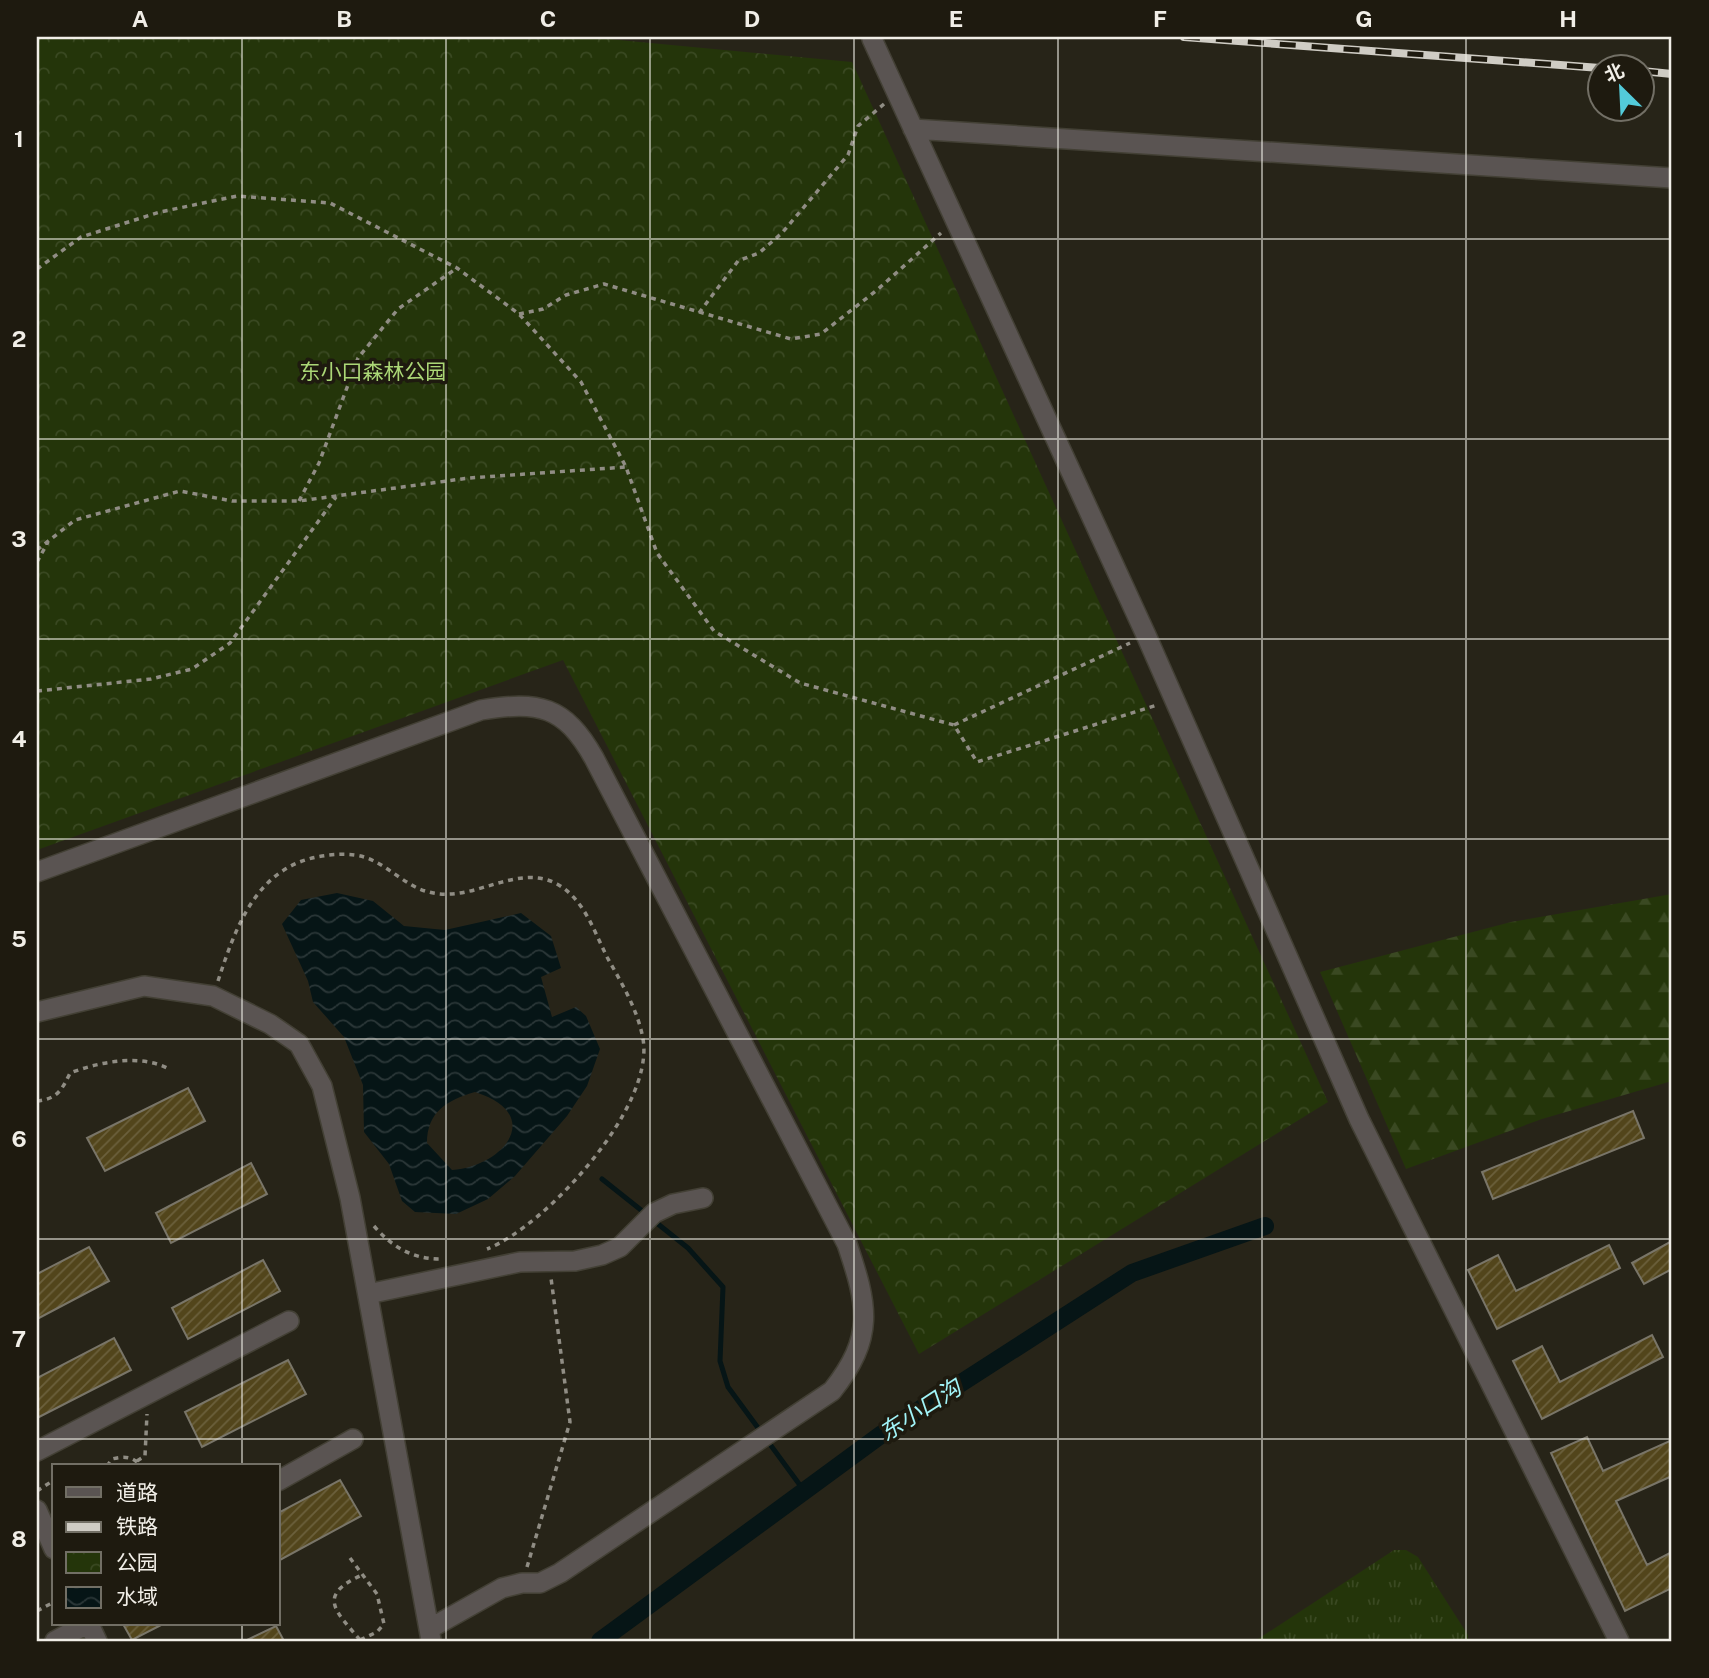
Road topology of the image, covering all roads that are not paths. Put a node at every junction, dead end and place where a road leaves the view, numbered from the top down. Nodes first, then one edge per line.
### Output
1 (872, 39) dead end
2 (913, 129) junction
3 (1672, 178) edge
4 (37, 872) edge
5 (37, 1012) edge
6 (703, 1198) dead end
7 (368, 1294) junction
8 (289, 1321) dead end
9 (353, 1438) dead end
10 (37, 1451) edge
11 (280, 1479) edge
12 (39, 1522) edge
13 (52, 1545) edge
14 (84, 1626) edge
15 (430, 1635) edge
16 (55, 1641) edge
17 (1619, 1641) edge

1 - 2 street
2 - 3 street
2 - 17 street
4 - 15 street
5 - 7 street
6 - 7 street
7 - 15 street
8 - 10 street
9 - 11 street
12 - 13 street
14 - 16 street

